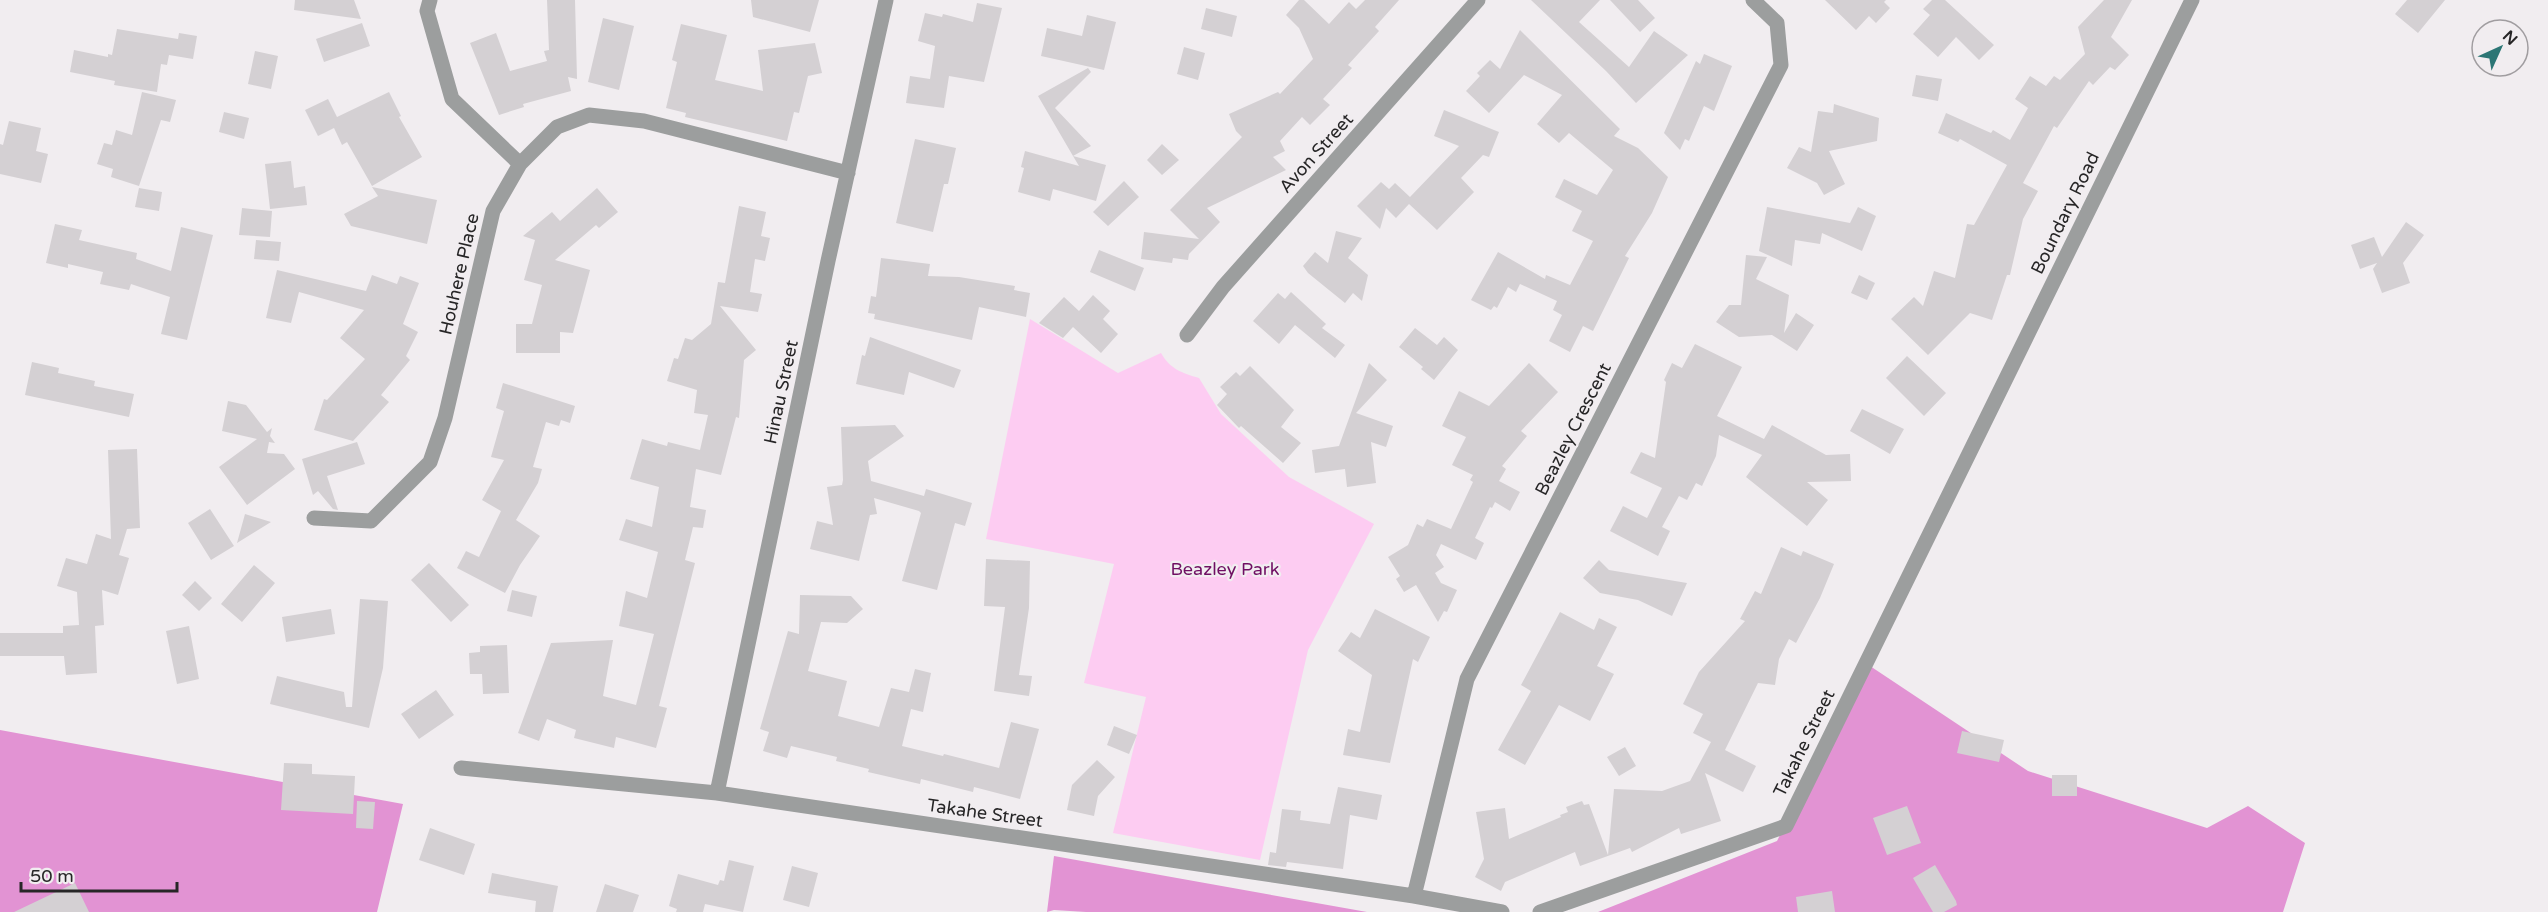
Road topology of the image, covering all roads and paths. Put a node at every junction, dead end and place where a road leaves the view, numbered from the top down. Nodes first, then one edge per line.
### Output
1 (430, 0) edge
2 (886, 0) edge
3 (1478, 0) edge
4 (1753, 0) edge
5 (2192, 0) edge
6 (520, 164) junction
7 (848, 173) junction
8 (1187, 335) dead end
9 (1972, 443) joint
10 (314, 518) dead end
11 (461, 768) dead end
12 (717, 793) junction
13 (1414, 896) junction
14 (1502, 912) edge
15 (1540, 912) edge

1 - 6 street
2 - 7 street, Hinau Street
3 - 8 street, Avon Street
4 - 13 street, Beazley Crescent
5 - 9 street, Boundary Road
6 - 7 street, Houhere Place
6 - 10 street, Houhere Place
7 - 12 street, Hinau Street
9 - 15 street, Takahe Street
11 - 12 street, Takahe Street
12 - 13 street, Takahe Street
13 - 14 street, Takahe Street

